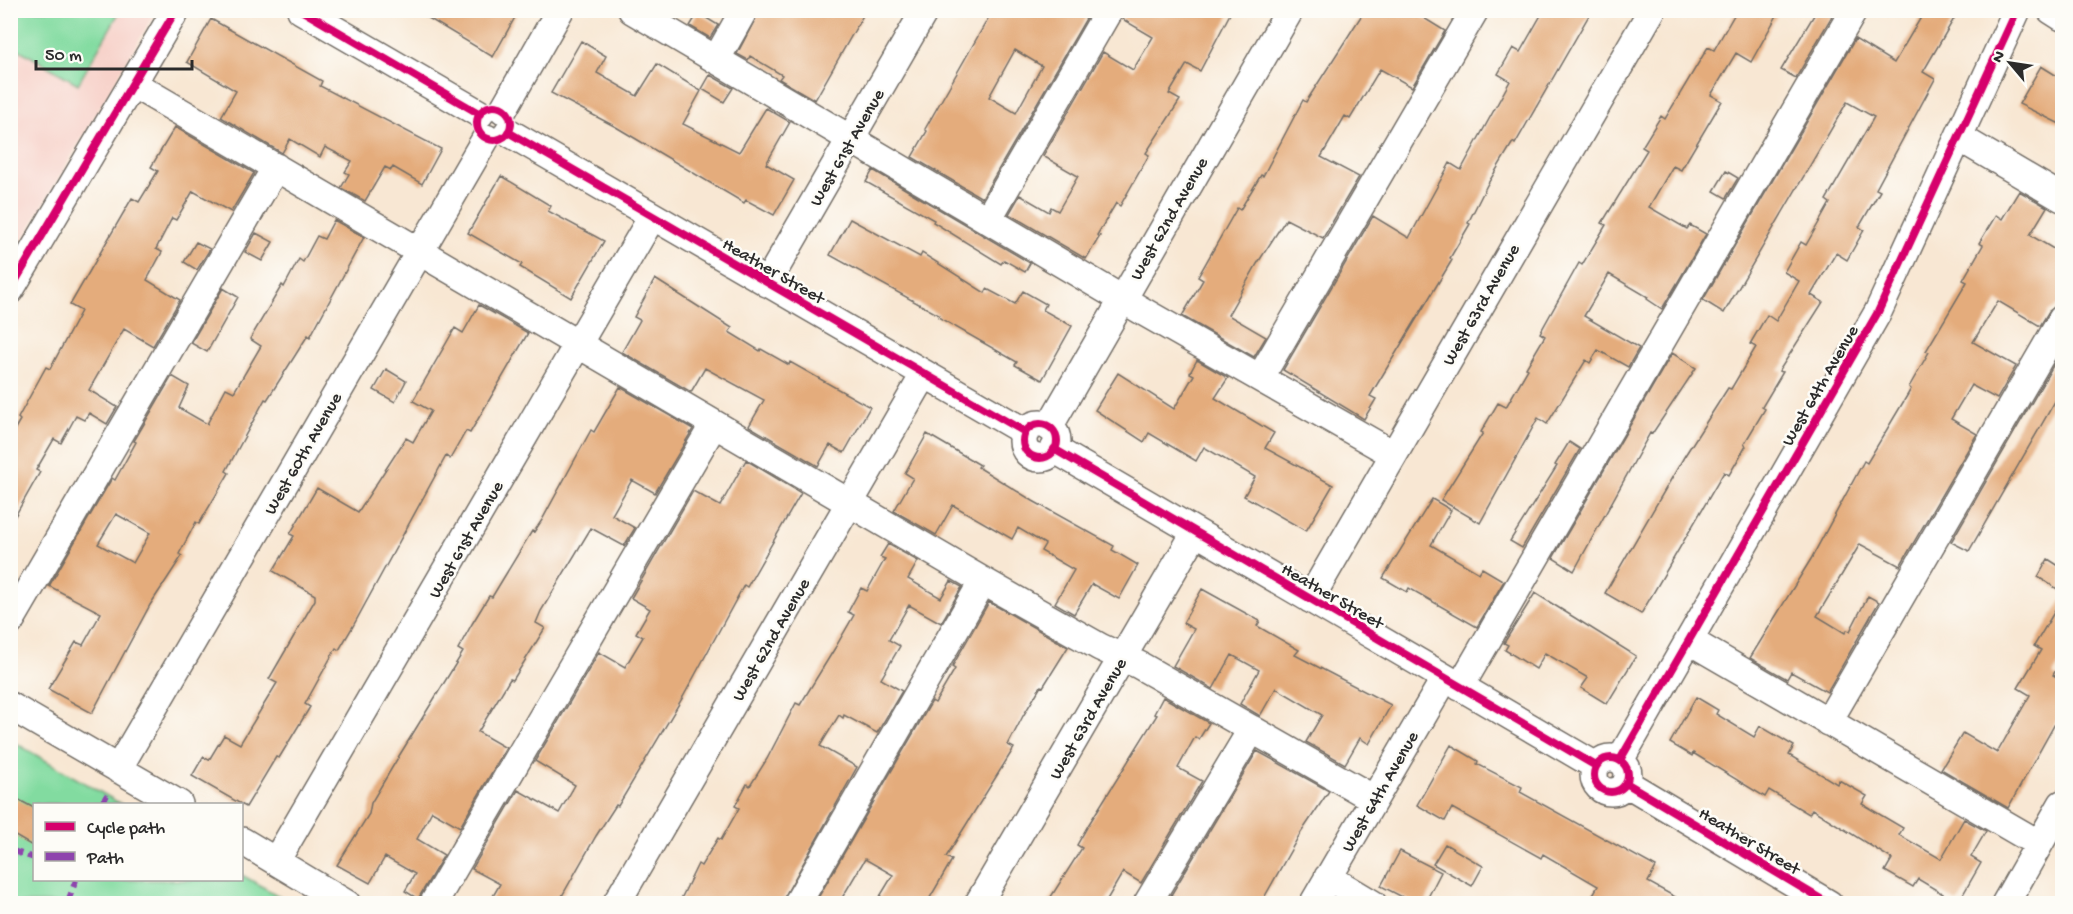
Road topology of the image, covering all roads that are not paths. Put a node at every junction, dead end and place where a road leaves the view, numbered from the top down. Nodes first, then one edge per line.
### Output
1 (176, 10) edge
2 (301, 10) edge
3 (560, 10) edge
4 (632, 10) edge
5 (744, 10) edge
6 (925, 10) edge
7 (1109, 10) edge
8 (1290, 10) edge
9 (1475, 10) edge
10 (1652, 10) edge
11 (1854, 10) edge
12 (2017, 10) edge
13 (2051, 10) edge
14 (2062, 18) edge
15 (716, 60) junction
16 (133, 84) junction
17 (494, 123) junction
18 (1960, 138) junction
19 (850, 139) junction
20 (276, 167) junction
21 (2062, 198) edge
22 (652, 217) junction
23 (988, 219) junction
24 (420, 251) junction
25 (767, 283) junction
26 (10, 290) edge
27 (1122, 298) junction
28 (2062, 319) edge
29 (579, 343) junction
30 (924, 375) junction
31 (1260, 378) junction
32 (714, 424) junction
33 (1043, 436) junction
34 (1393, 454) junction
35 (850, 503) junction
36 (1195, 533) junction
37 (983, 581) junction
38 (1310, 599) junction
39 (10, 622) edge
40 (1690, 641) junction
41 (1122, 658) junction
42 (1453, 682) junction
43 (10, 706) edge
44 (1828, 722) junction
45 (1252, 729) junction
46 (118, 769) junction
47 (1614, 770) junction
48 (1374, 799) junction
49 (177, 803) edge
50 (2062, 804) edge
51 (243, 842) edge
52 (2039, 844) junction
53 (276, 861) junction
54 (1328, 877) junction
55 (347, 903) edge
56 (433, 903) edge
57 (616, 903) edge
58 (797, 903) edge
59 (978, 903) edge
60 (1147, 903) edge
61 (1313, 903) edge
62 (1372, 903) edge
63 (1829, 903) edge
64 (2005, 903) edge

1 - 16 street
2 - 17 street, Heather Street
3 - 17 street, West 60th Avenue
4 - 15 street
5 - 15 street
6 - 19 street, West 61st Avenue
7 - 23 street
8 - 27 street, West 62nd Avenue
9 - 31 street
10 - 34 street, West 63rd Avenue
11 - 42 street, West 64th Avenue
12 - 18 street, West 64th Avenue
13 - 14 street
15 - 19 street
16 - 20 street
16 - 26 street
17 - 22 street, Heather Street
17 - 24 street, West 60th Avenue
18 - 21 street
18 - 40 street, West 64th Avenue
19 - 23 street
19 - 25 street, West 61st Avenue
20 - 24 street
20 - 39 street
22 - 25 street, Heather Street
22 - 29 street, West 61st Avenue
23 - 27 street
24 - 29 street
24 - 46 street, West 60th Avenue
25 - 30 street, Heather Street
27 - 31 street
27 - 33 street, West 62nd Avenue
28 - 44 street
29 - 32 street
29 - 53 street, West 61st Avenue
30 - 33 street, Heather Street
30 - 35 street, West 62nd Avenue
31 - 34 street
32 - 35 street
32 - 56 street
33 - 36 street, Heather Street
34 - 38 street, West 63rd Avenue
35 - 37 street
35 - 57 street, West 62nd Avenue
36 - 38 street, Heather Street
36 - 41 street, West 63rd Avenue
37 - 41 street
37 - 58 street
38 - 42 street, Heather Street
40 - 44 street
40 - 47 street, West 64th Avenue
41 - 45 street
41 - 59 street, West 63rd Avenue
42 - 47 street, Heather Street
42 - 48 street, West 64th Avenue
43 - 46 street
44 - 52 street
45 - 48 street
45 - 60 street
46 - 49 street
47 - 63 street, Heather Street
48 - 54 street, West 64th Avenue
50 - 52 street
51 - 53 street
52 - 64 street
53 - 55 street
54 - 61 street, West 64th Avenue
54 - 62 street

